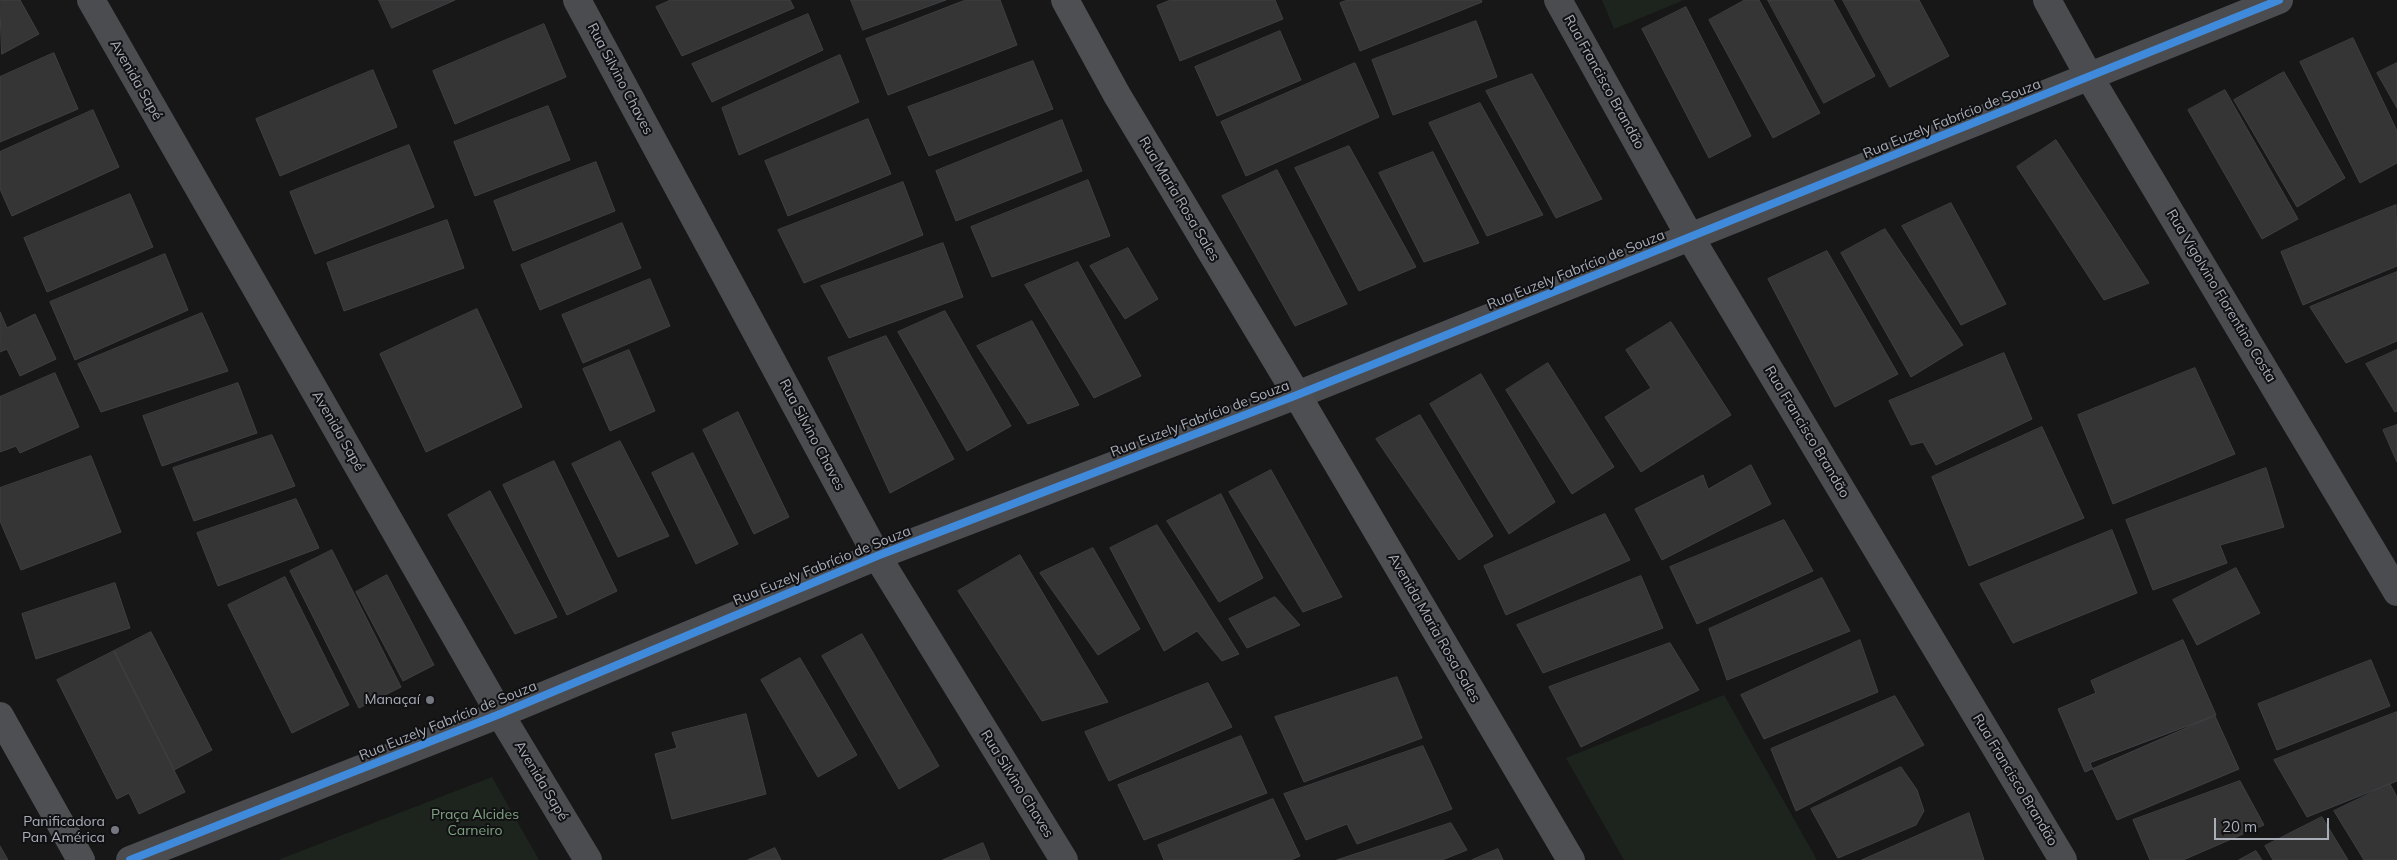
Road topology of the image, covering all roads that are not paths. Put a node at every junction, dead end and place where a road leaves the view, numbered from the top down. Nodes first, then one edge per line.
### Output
1 (91, 0) edge
2 (578, 0) edge
3 (1065, 0) edge
4 (1558, 0) edge
5 (2047, 0) edge
6 (2279, 0) edge
7 (2090, 78) junction
8 (1690, 238) junction
9 (1298, 395) junction
10 (877, 556) junction
11 (2397, 592) edge
12 (500, 714) junction
13 (0, 716) edge
14 (81, 860) edge
15 (130, 860) edge
16 (588, 860) edge
17 (1064, 860) edge
18 (1571, 860) edge
19 (2063, 860) edge

1 - 12 street, Avenida Sapé
2 - 10 street, Rua Silvino Chaves
3 - 9 main road, Rua Maria Rosa Sales
4 - 8 street, Rua Francisco Brandão
5 - 7 street, Rua Vigolvino Florentino Costa
6 - 7 street, Rua Euzely Fabrício de Souza
7 - 8 street, Rua Euzely Fabrício de Souza
7 - 11 street, Rua Vigolvino Florentino Costa
8 - 9 street, Rua Euzely Fabrício de Souza
8 - 19 street, Rua Francisco Brandão
9 - 10 street, Rua Euzely Fabrício de Souza
9 - 18 main road, Avenida Maria Rosa Sales
10 - 12 street, Rua Euzely Fabrício de Souza
10 - 17 street, Rua Silvino Chaves
12 - 15 street, Rua Euzely Fabrício de Souza
12 - 16 street, Avenida Sapé
13 - 14 main road

